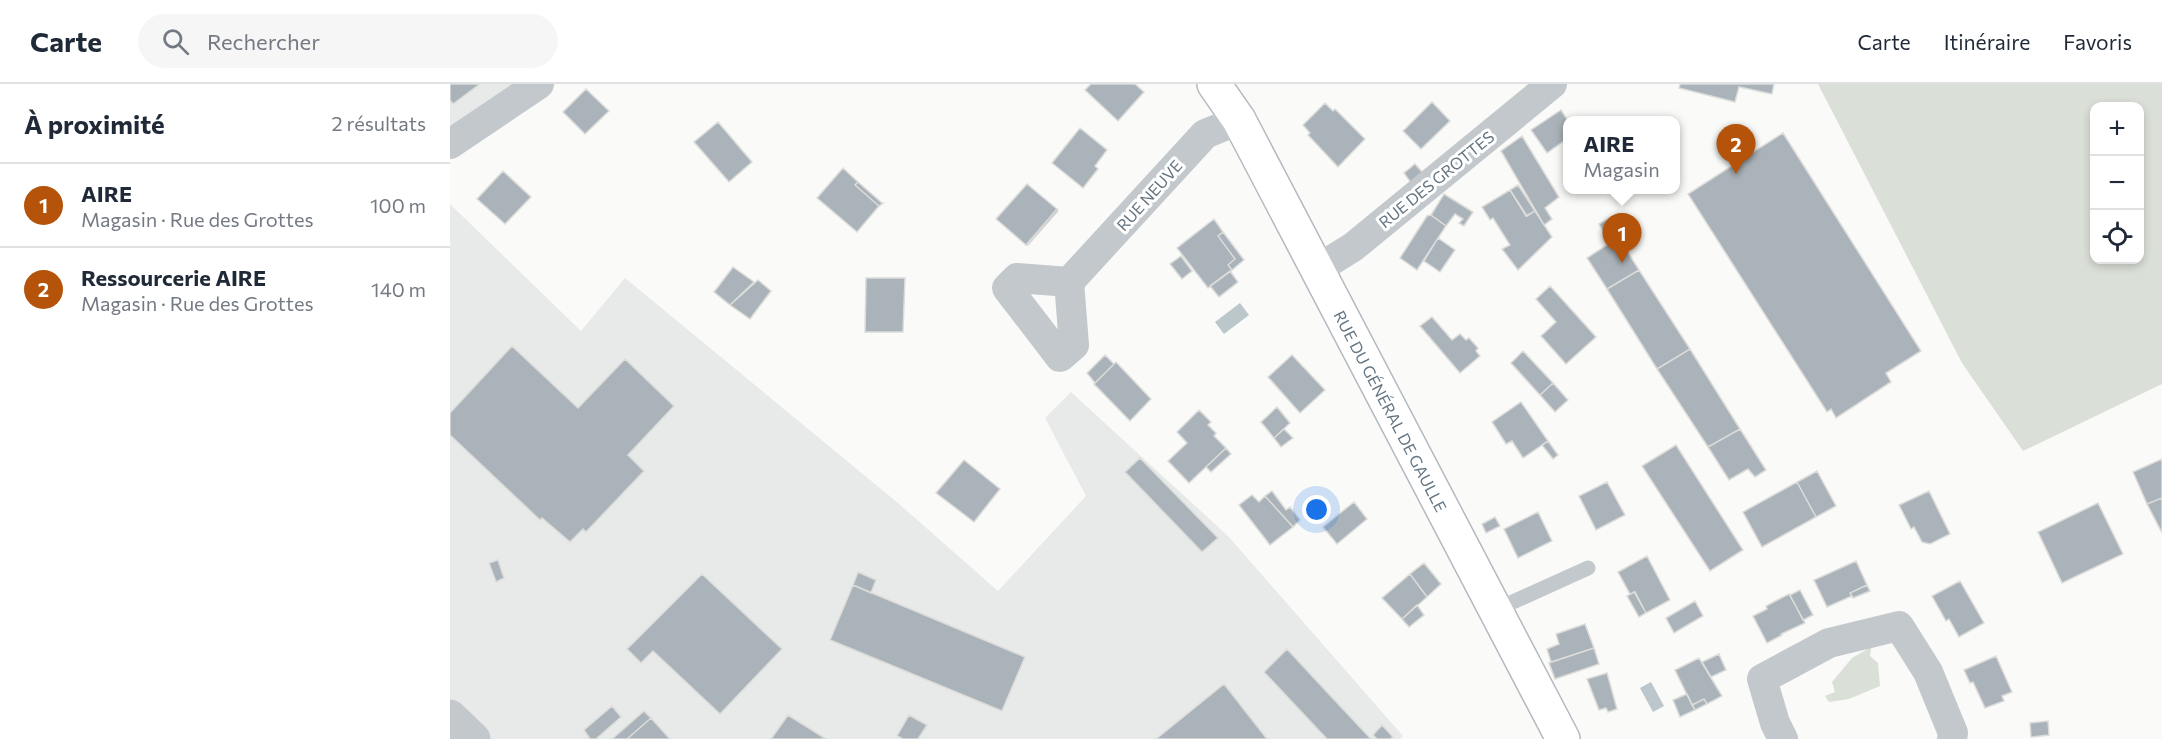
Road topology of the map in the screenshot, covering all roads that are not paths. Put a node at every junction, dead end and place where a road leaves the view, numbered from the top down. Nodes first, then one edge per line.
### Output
1 (539, 84) edge
2 (1214, 84) edge
3 (1552, 84) edge
4 (1239, 120) junction
5 (450, 144) edge
6 (1316, 270) junction
7 (1069, 282) dead end
8 (1588, 568) dead end
9 (1495, 610) junction
10 (450, 716) edge
11 (474, 739) edge
12 (1563, 739) edge
13 (1783, 739) edge
14 (1952, 739) edge

1 - 5 street
2 - 4 main road, RUE DU GÉNÉRAL DE GAULLE
3 - 6 street, RUE DES GROTTES
4 - 6 main road, RUE DU GÉNÉRAL DE GAULLE
4 - 7 street, RUE NEUVE
6 - 9 main road, RUE DU GÉNÉRAL DE GAULLE
8 - 9 lane
9 - 12 main road, RUE DU GÉNÉRAL DE GAULLE
10 - 11 street
13 - 14 street

